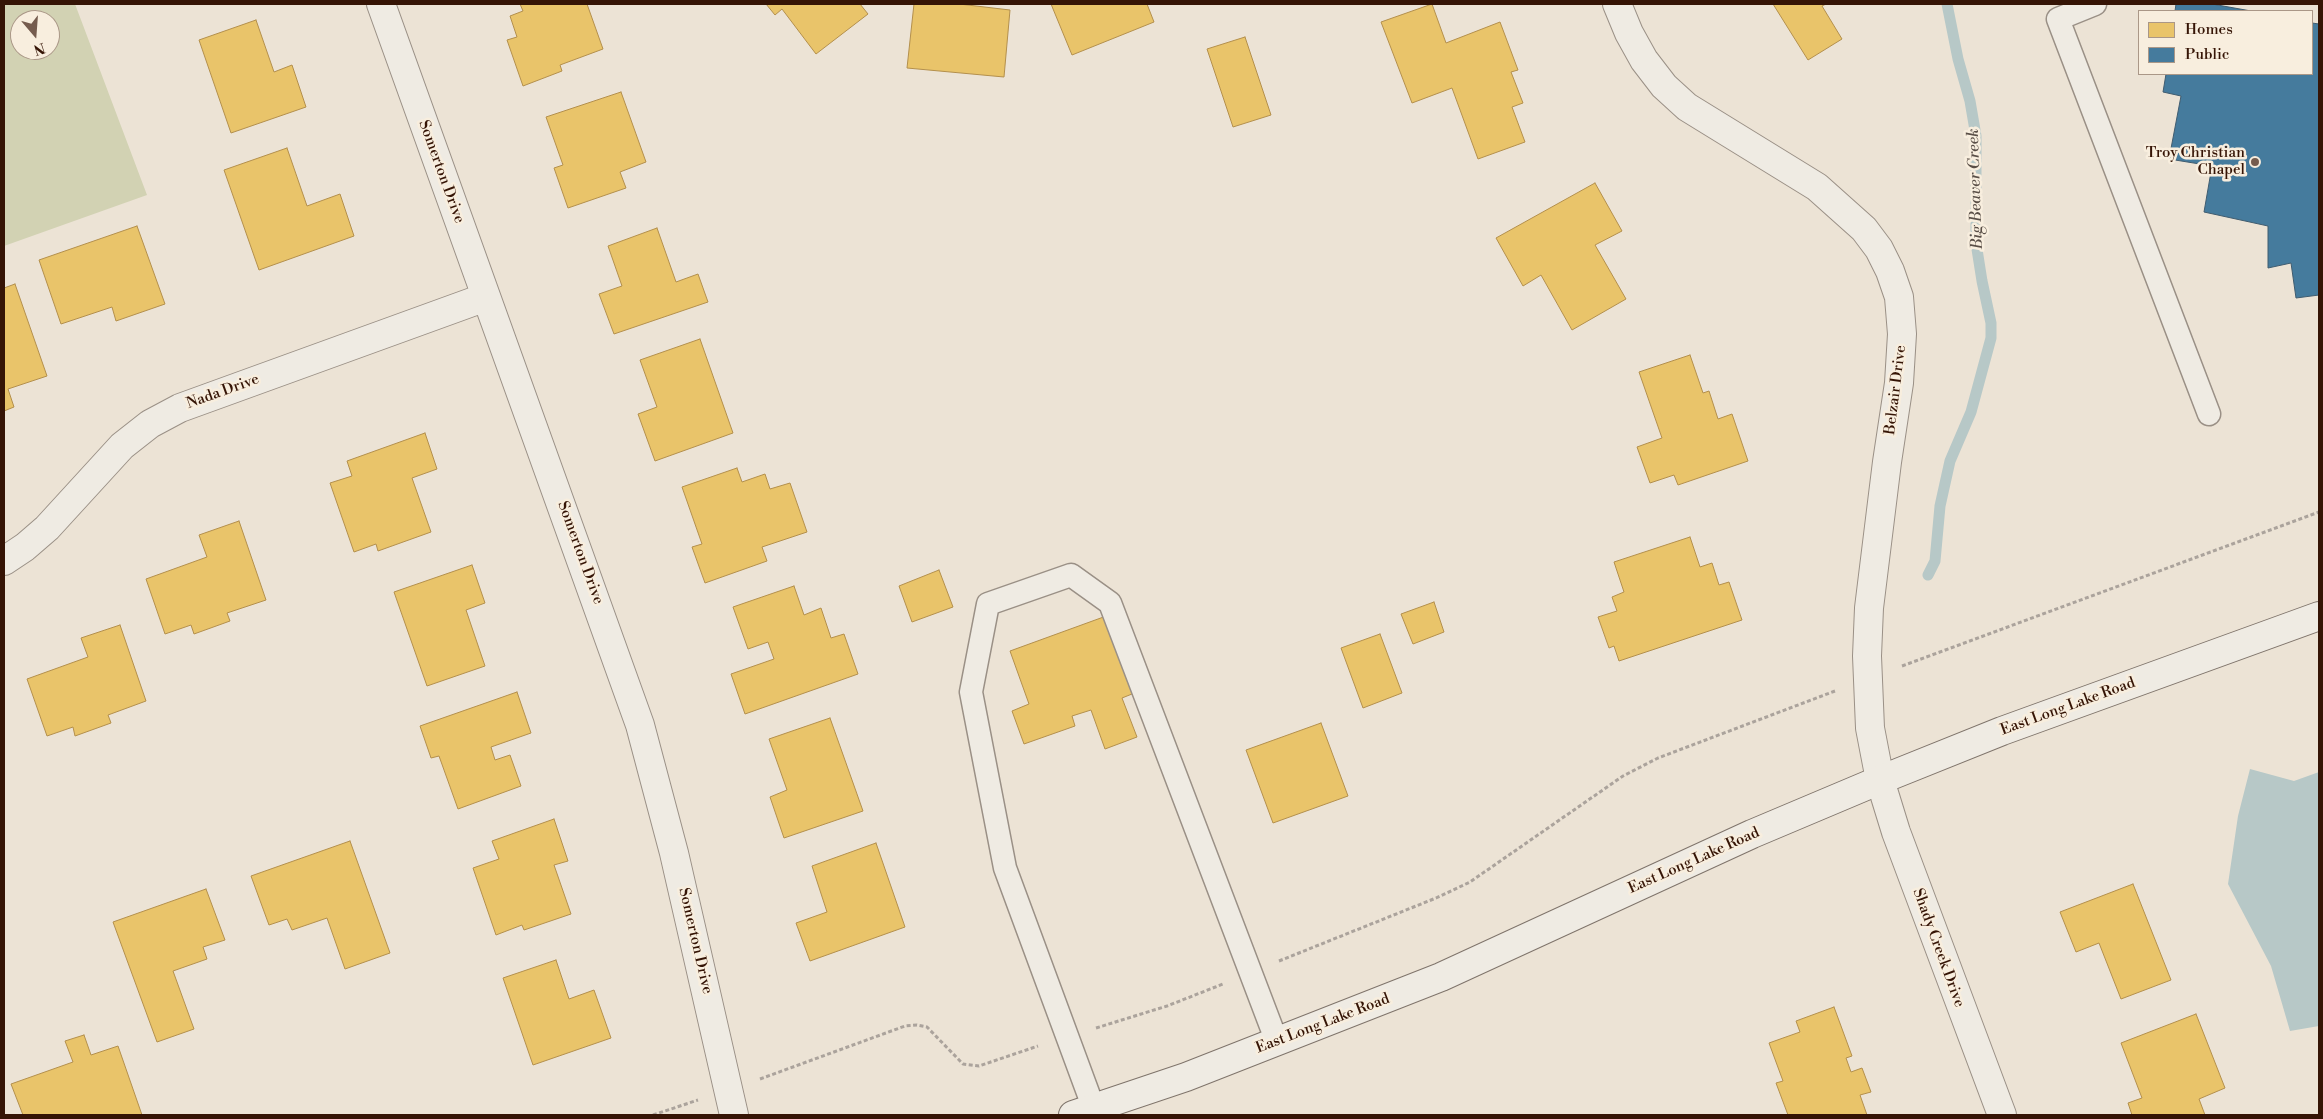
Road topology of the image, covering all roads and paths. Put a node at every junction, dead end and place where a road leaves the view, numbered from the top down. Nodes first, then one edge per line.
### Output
1 (381, 4) edge
2 (1617, 4) edge
3 (2095, 4) edge
4 (486, 297) junction
5 (2209, 414) dead end
6 (2319, 512) edge
7 (4, 561) edge
8 (2319, 616) edge
9 (1901, 666) dead end
10 (1844, 688) dead end
11 (1880, 780) junction
12 (1274, 963) dead end
13 (1229, 981) dead end
14 (1089, 1030) dead end
15 (1277, 1042) junction
16 (1047, 1044) dead end
17 (752, 1082) dead end
18 (705, 1098) dead end
19 (1083, 1112) edge
20 (653, 1115) edge
21 (734, 1115) edge
22 (2002, 1115) edge

1 - 4 street, Somerton Drive
2 - 11 street, Belzair Drive
3 - 5 lane
4 - 7 street, Nada Drive
4 - 21 street, Somerton Drive
6 - 9 path
8 - 11 street, East Long Lake Road
10 - 12 path
11 - 15 street, East Long Lake Road
11 - 22 street, Shady Creek Drive
13 - 14 path
15 - 19 street, East Long Lake Road
15 - 19 lane
16 - 17 path
18 - 20 path

